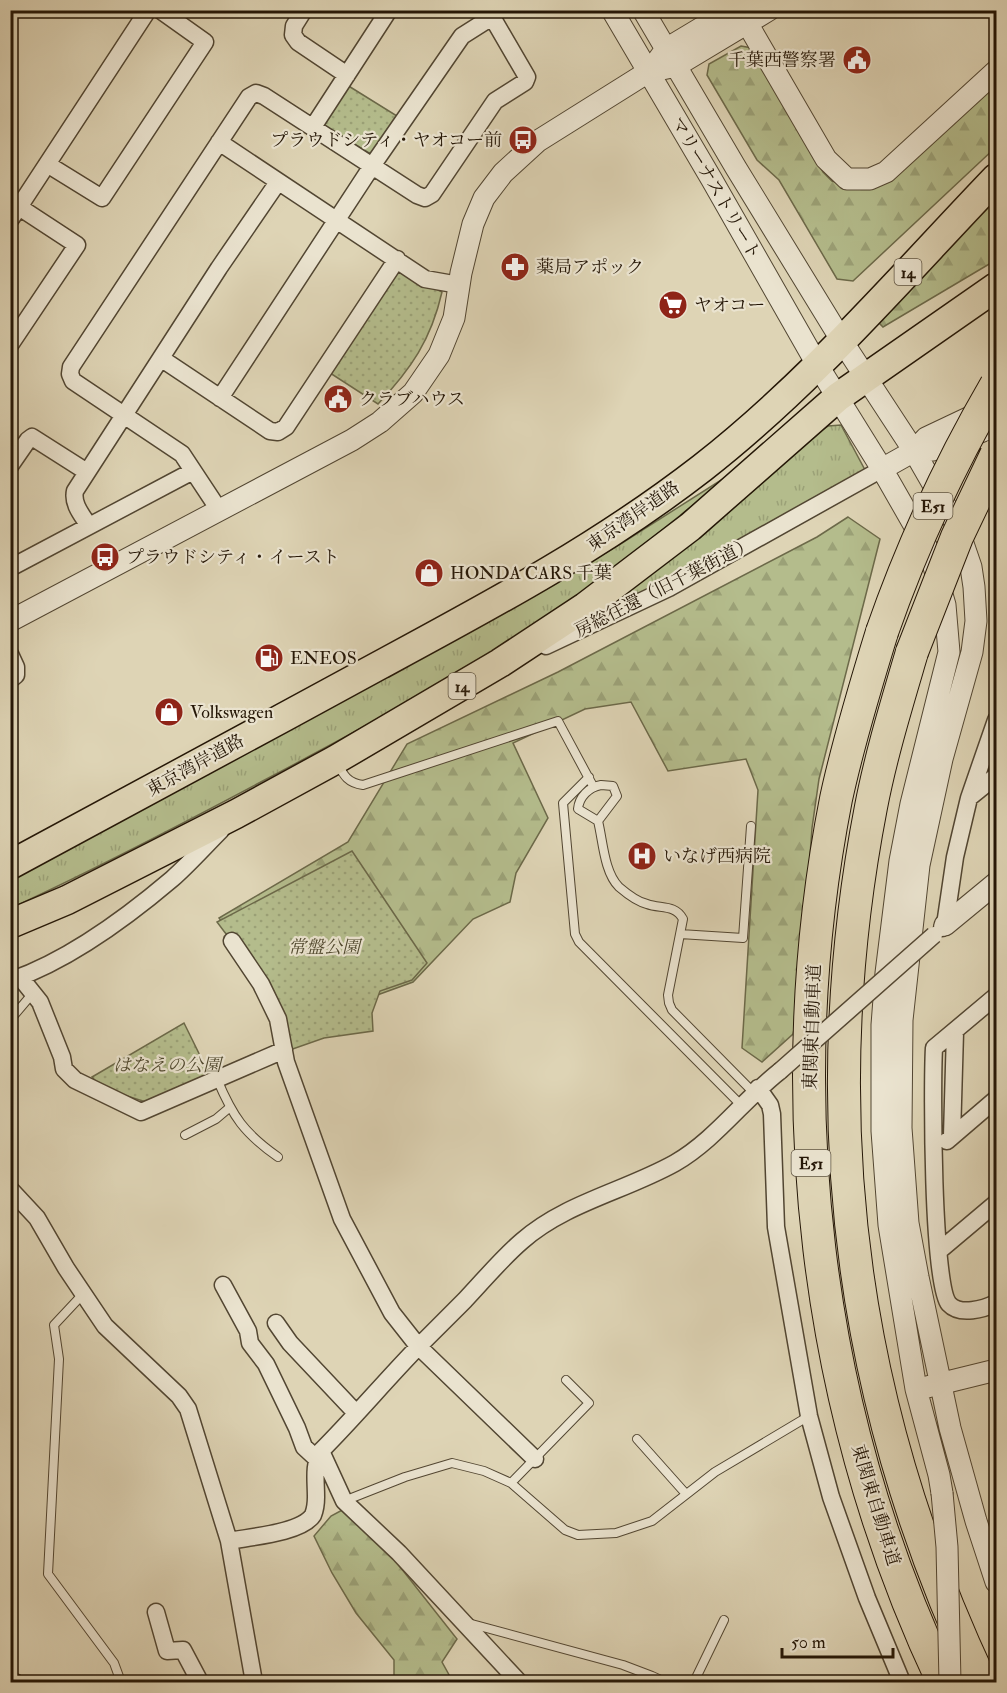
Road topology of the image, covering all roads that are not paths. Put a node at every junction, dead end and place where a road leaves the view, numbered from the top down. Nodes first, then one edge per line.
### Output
1 (148, 10) edge
2 (160, 10) edge
3 (304, 10) edge
4 (389, 10) edge
5 (612, 10) edge
6 (643, 10) edge
7 (769, 10) edge
8 (490, 14) edge
9 (739, 17) edge
10 (671, 57) junction
11 (996, 71) edge
12 (648, 72) junction
13 (347, 75) junction
14 (313, 127) junction
15 (219, 142) junction
16 (48, 164) junction
17 (372, 166) junction
18 (996, 178) edge
19 (278, 182) junction
20 (15, 214) edge
21 (338, 220) junction
22 (397, 259) junction
23 (459, 285) junction
24 (996, 287) edge
25 (842, 341) junction
26 (10, 345) edge
27 (162, 359) junction
28 (818, 366) junction
29 (867, 377) junction
30 (996, 385) edge
31 (838, 397) junction
32 (220, 398) junction
33 (996, 404) edge
34 (124, 416) junction
35 (996, 426) edge
36 (914, 451) junction
37 (996, 455) edge
38 (10, 466) edge
39 (882, 469) junction
40 (193, 471) junction
41 (87, 472) junction
42 (219, 510) junction
43 (89, 526) junction
44 (10, 568) edge
45 (10, 621) edge
46 (10, 654) edge
47 (10, 680) edge
48 (442, 698) junction
49 (996, 720) edge
50 (335, 760) junction
51 (996, 776) edge
52 (589, 777) junction
53 (593, 786) junction
54 (969, 798) junction
55 (236, 814) junction
56 (598, 821) junction
57 (752, 826) dead end
58 (10, 864) edge
59 (996, 883) edge
60 (10, 924) edge
61 (940, 930) junction
62 (680, 934) junction
63 (232, 941) dead end
64 (15, 979) edge
65 (33, 993) junction
66 (996, 996) edge
67 (10, 1020) edge
68 (955, 1032) junction
69 (284, 1050) junction
70 (217, 1079) junction
71 (756, 1090) junction
72 (996, 1099) edge
73 (741, 1105) junction
74 (229, 1108) junction
75 (184, 1135) dead end
76 (952, 1136) junction
77 (933, 1147) junction
78 (278, 1157) dead end
79 (10, 1189) edge
80 (996, 1203) edge
81 (939, 1251) junction
82 (223, 1285) dead end
83 (83, 1294) junction
84 (996, 1304) edge
85 (276, 1323) dead end
86 (418, 1346) junction
87 (996, 1370) edge
88 (566, 1380) dead end
89 (941, 1384) junction
90 (916, 1389) junction
91 (356, 1413) junction
92 (809, 1416) junction
93 (637, 1439) dead end
94 (319, 1455) junction
95 (535, 1459) junction
96 (511, 1483) junction
97 (686, 1494) junction
98 (344, 1501) junction
99 (229, 1541) junction
100 (996, 1582) edge
101 (156, 1612) dead end
102 (723, 1620) dead end
103 (461, 1621) junction
104 (121, 1683) edge
105 (200, 1683) edge
106 (254, 1683) edge
107 (519, 1683) edge
108 (665, 1683) edge
109 (694, 1683) edge
110 (902, 1683) edge
111 (943, 1683) edge
112 (951, 1683) edge
113 (981, 1683) edge

1 - 16 street
2 - 16 street
3 - 13 street
4 - 13 street
5 - 12 street, マリーナストリート
6 - 10 street, マリーナストリート
7 - 9 street
8 - 17 street
8 - 17 street
9 - 10 street
9 - 11 street
10 - 12 street
10 - 25 street, マリーナストリート
12 - 23 street
12 - 28 street, マリーナストリート
13 - 14 street
14 - 15 street
14 - 17 street
15 - 19 street
15 - 34 street
16 - 20 street
17 - 21 street
18 - 25 highway, 東京湾岸道路 / 14
19 - 21 street
19 - 27 street
20 - 26 street
21 - 22 street
21 - 32 street
22 - 23 street
22 - 32 street
23 - 42 street
24 - 29 highway, 14
25 - 28 highway, 東京湾岸道路 / 14
25 - 29 street, マリーナストリート
27 - 32 street
27 - 34 street
28 - 31 street, マリーナストリート
28 - 58 highway, 東京湾岸道路 / 14
29 - 31 highway, 14
29 - 36 street, マリーナストリート
30 - 111 highway, 東関東自動車道 / E51, bridge
31 - 39 street, マリーナストリート
31 - 48 highway, 14
33 - 36 street
34 - 40 street
34 - 41 street
35 - 36 street
36 - 39 street
36 - 89 street, マリーナストリート
37 - 113 highway, 東関東自動車道 / E51, bridge
38 - 41 street
39 - 48 street, 房総往還（旧千葉街道）
39 - 90 street, マリーナストリート
40 - 42 street
40 - 43 street
41 - 43 street
42 - 45 street
43 - 44 street
46 - 47 street
48 - 50 highway, 14
49 - 54 street
50 - 52 lane
50 - 55 highway, 14
51 - 54 street
52 - 53 lane
52 - 73 lane
53 - 56 lane
53 - 56 lane
54 - 61 street
55 - 60 highway, 14
55 - 64 street
56 - 62 lane
57 - 62 lane
59 - 61 street
61 - 71 street, bridge
62 - 71 lane
63 - 69 street
64 - 65 street
65 - 67 lane
65 - 70 street
66 - 68 street
68 - 76 street
68 - 77 street
69 - 70 street
69 - 86 street
70 - 74 lane
71 - 73 street
71 - 92 street
72 - 76 street
73 - 86 street
74 - 75 lane
74 - 78 lane
76 - 77 street
77 - 81 street
79 - 83 street
80 - 81 street
81 - 84 street
82 - 94 street
83 - 99 street
83 - 104 lane
85 - 91 street
86 - 91 street
86 - 95 street
87 - 89 street
88 - 95 lane
89 - 90 street
89 - 100 street, マリーナストリート
90 - 112 street, マリーナストリート, bridge
91 - 94 street
92 - 97 lane
92 - 110 street
93 - 97 lane
94 - 98 street
94 - 99 street
95 - 96 lane
96 - 97 lane
96 - 98 lane
98 - 103 street
99 - 106 street
101 - 105 street
102 - 109 lane
103 - 107 street
103 - 108 lane

